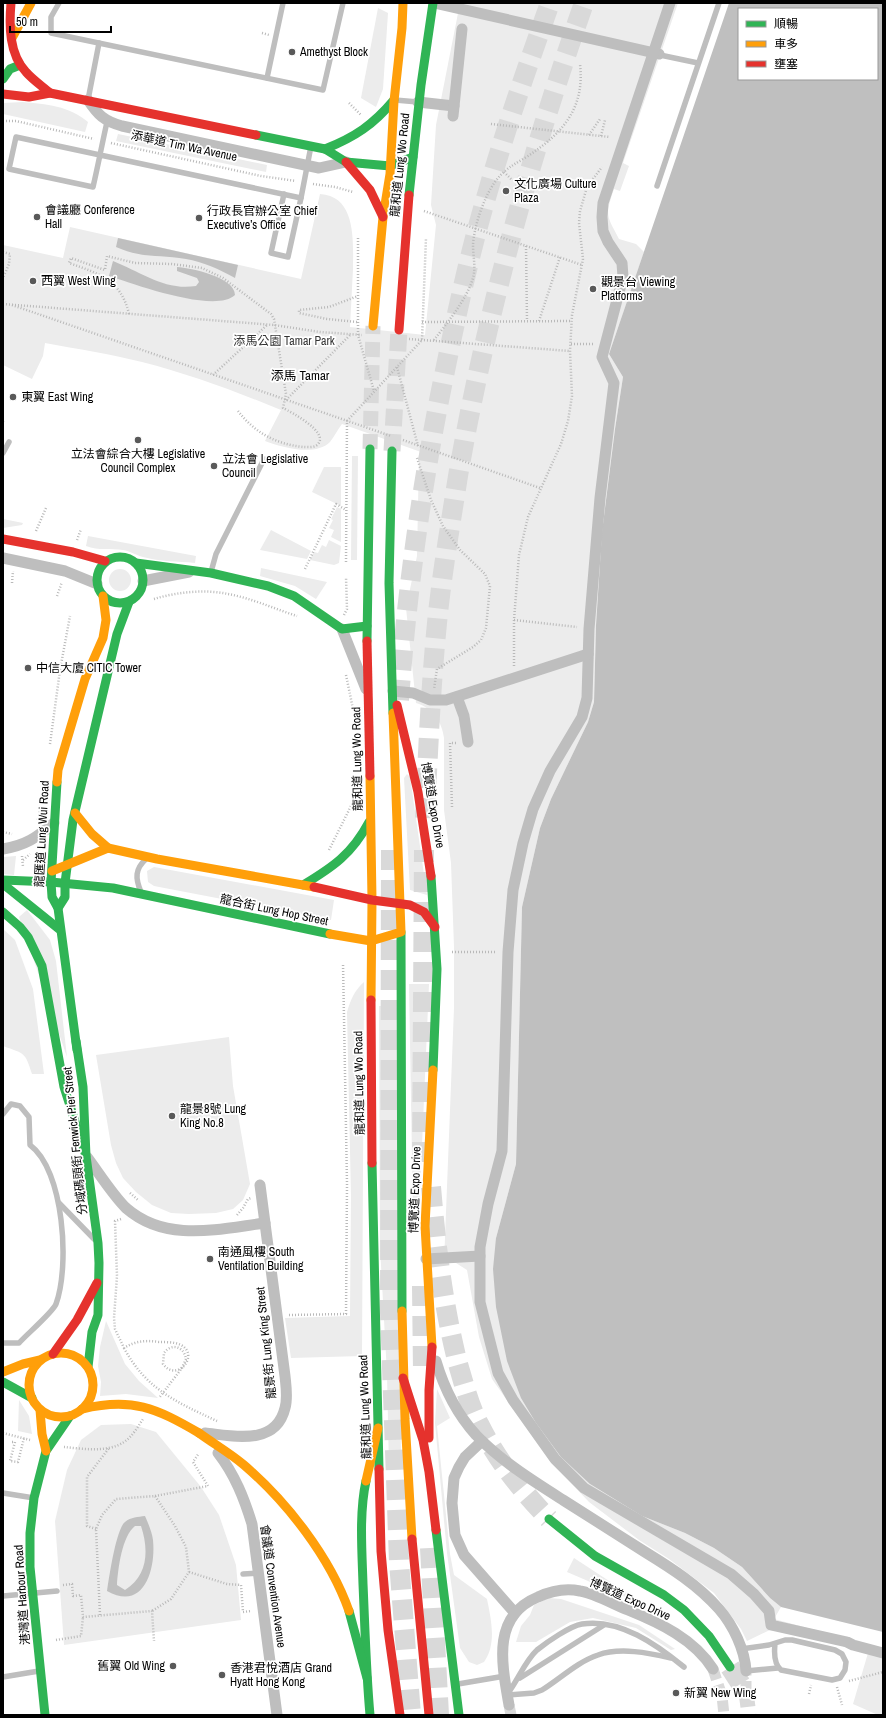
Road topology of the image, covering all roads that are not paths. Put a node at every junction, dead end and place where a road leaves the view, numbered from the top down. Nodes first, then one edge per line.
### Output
1 (11, 3) edge
2 (17, 3) edge
3 (31, 3) edge
4 (60, 3) edge
5 (283, 3) edge
6 (343, 3) edge
7 (403, 3) edge
8 (433, 3) edge
9 (670, 3) edge
10 (719, 3) edge
11 (10, 15) junction
12 (3, 23) edge
13 (462, 29) dead end
14 (12, 39) junction
15 (100, 43) junction
16 (657, 54) junction
17 (698, 63) junction
18 (20, 65) junction
19 (267, 78) junction
20 (3, 79) edge
21 (3, 93) edge
22 (50, 93) junction
23 (88, 100) junction
24 (394, 100) junction
25 (418, 102) junction
26 (107, 122) junction
27 (311, 146) junction
28 (325, 149) junction
29 (100, 155) junction
30 (413, 157) junction
31 (346, 162) junction
32 (307, 166) junction
33 (390, 166) junction
34 (657, 186) dead end
35 (284, 194) junction
36 (301, 198) junction
37 (383, 217) junction
38 (373, 326) tunnel mouth
39 (399, 330) tunnel mouth
40 (9, 442) dead end
41 (370, 449) tunnel mouth
42 (392, 451) tunnel mouth
43 (3, 453) edge
44 (264, 459) dead end
45 (3, 539) edge
46 (3, 558) edge
47 (105, 561) junction
48 (136, 563) junction
49 (196, 571) junction
50 (210, 573) junction
51 (143, 581) junction
52 (97, 584) junction
53 (103, 596) junction
54 (129, 602) junction
55 (367, 626) junction
56 (340, 627) junction
57 (588, 654) junction
58 (393, 691) junction
59 (368, 695) junction
60 (457, 697) junction
61 (468, 742) road end
62 (75, 812) junction
63 (370, 821) junction
64 (54, 823) junction
65 (108, 848) junction
66 (3, 849) edge
67 (148, 857) junction
68 (67, 866) junction
69 (52, 871) junction
70 (3, 880) edge
71 (51, 882) junction
72 (65, 883) junction
73 (3, 884) edge
74 (303, 884) junction
75 (142, 894) junction
76 (372, 900) junction
77 (400, 904) junction
78 (58, 908) junction
79 (3, 912) edge
80 (435, 927) junction
81 (401, 932) junction
82 (372, 941) junction
83 (65, 962) dead end
84 (77, 1050) junction
85 (3, 1114) edge
86 (86, 1156) junction
87 (260, 1185) dead end
88 (59, 1203) junction
89 (265, 1223) junction
90 (98, 1243) junction
91 (480, 1256) junction
92 (426, 1259) junction
93 (98, 1278) junction
94 (3, 1344) edge
95 (432, 1347) junction
96 (53, 1354) junction
97 (40, 1360) junction
98 (88, 1367) junction
99 (3, 1372) edge
100 (403, 1378) junction
101 (3, 1382) edge
102 (32, 1398) junction
103 (82, 1409) junction
104 (40, 1410) junction
105 (70, 1416) junction
106 (378, 1428) junction
107 (199, 1433) junction
108 (482, 1440) junction
109 (46, 1451) junction
110 (429, 1472) junction
111 (3, 1493) edge
112 (34, 1498) junction
113 (549, 1519) tunnel mouth
114 (259, 1573) junction
115 (243, 1574) dead end
116 (57, 1591) dead end
117 (34, 1594) junction
118 (3, 1596) edge
119 (515, 1613) junction
120 (605, 1625) junction
121 (775, 1644) junction
122 (741, 1649) junction
123 (883, 1653) edge
124 (675, 1659) junction
125 (684, 1667) dead end
126 (730, 1667) tunnel mouth
127 (778, 1668) junction
128 (713, 1670) tunnel mouth
129 (40, 1671) junction
130 (746, 1671) joint
131 (505, 1676) junction
132 (3, 1677) edge
133 (367, 1678) junction
134 (518, 1679) junction
135 (456, 1685) junction
136 (508, 1700) junction
137 (45, 1715) edge
138 (277, 1715) edge
139 (370, 1715) edge
140 (400, 1715) edge
141 (429, 1715) edge
142 (459, 1715) edge

1 - 11 main road
2 - 11 main road
3 - 14 main road
4 - 15 lane
5 - 19 lane
6 - 19 lane
7 - 24 main road, 龍和道 Lung Wo Road
8 - 16 street
8 - 25 main road, 龍和道 Lung Wo Road
9 - 16 street
10 - 17 lane
11 - 12 main road
11 - 14 main road
13 - 25 street
14 - 18 main road
15 - 19 lane
15 - 23 lane
16 - 17 lane
16 - 57 street
17 - 34 lane
18 - 20 main road
18 - 22 main road
21 - 22 main road, 添華道 Tim Wa Avenue
22 - 23 main road, 添華道 Tim Wa Avenue
23 - 26 street
23 - 27 main road, 添華道 Tim Wa Avenue
24 - 25 lane
24 - 28 main road
24 - 33 main road, 龍和道 Lung Wo Road
25 - 30 main road, 龍和道 Lung Wo Road
26 - 29 lane
26 - 32 street, 添華道 Tim Wa Avenue
27 - 28 main road, 添華道 Tim Wa Avenue
27 - 32 lane
28 - 31 main road, 添華道 Tim Wa Avenue
29 - 29 lane
29 - 35 lane
30 - 33 main road
30 - 39 main road, 龍和道 Lung Wo Road
31 - 32 street, 添華道 Tim Wa Avenue
31 - 33 main road, 添華道 Tim Wa Avenue
31 - 37 main road
32 - 36 lane
33 - 37 main road, 龍和道 Lung Wo Road
35 - 36 lane
35 - 36 lane
37 - 38 main road, 龍和道 Lung Wo Road
40 - 43 lane
41 - 55 main road, 龍和道 Lung Wo Road
42 - 58 main road
44 - 50 lane
45 - 47 main road
46 - 52 street
47 - 48 main road
47 - 52 main road
48 - 49 main road
48 - 51 main road
49 - 50 main road
49 - 51 street
50 - 56 main road
51 - 54 main road
52 - 53 main road, 龍匯道 Lung Wui Road
53 - 54 main road
53 - 64 main road, 龍匯道 Lung Wui Road
54 - 62 main road
55 - 56 main road
55 - 59 main road, 龍和道 Lung Wo Road
56 - 59 street
57 - 60 street
57 - 91 street
58 - 60 street
58 - 77 main road
58 - 80 main road, 博覽道 Expo Drive
59 - 63 main road, 龍和道 Lung Wo Road
60 - 61 street
62 - 65 main road
62 - 68 main road
63 - 74 main road
63 - 76 main road, 龍和道 Lung Wo Road
64 - 66 street
64 - 69 main road, 龍匯道 Lung Wui Road
65 - 67 main road
65 - 68 main road
67 - 74 main road
67 - 75 lane
68 - 69 main road
68 - 72 main road
69 - 71 main road, 龍匯道 Lung Wui Road
70 - 71 main road
71 - 72 main road
71 - 78 main road, 龍匯道 Lung Wui Road
72 - 75 main road, 龍合街 Lung Hop Street
72 - 78 main road
73 - 78 main road
74 - 76 main road
75 - 82 main road, 龍合街 Lung Hop Street
76 - 77 main road
76 - 82 main road, 龍和道 Lung Wo Road
77 - 80 main road
77 - 81 main road
78 - 84 main road, 分域碼頭街 Fenwick Pier Street
79 - 86 main road
80 - 92 main road, 博覽道 Expo Drive
81 - 82 main road, 龍合街 Lung Hop Street
81 - 100 main road
82 - 106 main road, 龍和道 Lung Wo Road
83 - 84 main road, 分域碼頭街 Fenwick Pier Street
84 - 86 main road, 分域碼頭街 Fenwick Pier Street
85 - 88 lane
86 - 89 street
86 - 90 main road, 分域碼頭街 Fenwick Pier Street
87 - 89 street, 龍景街 Lung King Street
88 - 90 lane
88 - 94 lane
89 - 107 street, 龍景街 Lung King Street
90 - 93 main road, 分域碼頭街 Fenwick Pier Street
91 - 92 street
91 - 123 street
92 - 95 main road, 博覽道 Expo Drive
93 - 96 main road, 分域碼頭街 Fenwick Pier Street
93 - 98 main road, 分域碼頭街 Fenwick Pier Street
95 - 108 street, 博覽道 Expo Drive
95 - 110 main road
96 - 97 main road
96 - 98 main road
97 - 99 main road
97 - 102 main road
98 - 103 main road
100 - 110 main road
100 - 141 main road
101 - 102 main road
102 - 104 main road
103 - 105 main road
103 - 107 main road, 會議道 Convention Avenue
104 - 105 main road
104 - 109 main road, 港灣道 Harbour Road
105 - 109 main road, 港灣道 Harbour Road
106 - 133 main road
106 - 140 main road, 龍和道 Lung Wo Road
107 - 114 street, 會議道 Convention Avenue
107 - 133 main road
108 - 119 street
108 - 122 street, 博覽道 Expo Drive
109 - 112 main road, 港灣道 Harbour Road
110 - 135 main road
111 - 112 lane
112 - 117 main road, 港灣道 Harbour Road
113 - 126 main road
114 - 115 lane
114 - 138 street, 會議道 Convention Avenue
116 - 117 lane
117 - 118 lane
117 - 129 main road, 港灣道 Harbour Road
119 - 128 street, 博覽道 Expo Drive
119 - 131 street, 博覽道 Expo Drive
120 - 124 lane
120 - 134 lane
120 - 134 lane
121 - 122 lane
121 - 127 lane
121 - 127 lane
122 - 130 street, 博覽道 Expo Drive
124 - 125 lane
124 - 136 lane
127 - 130 lane
129 - 132 lane
129 - 137 main road, 港灣道 Harbour Road
131 - 135 lane
131 - 136 street, 博覽道 Expo Drive
133 - 139 main road
134 - 136 lane
135 - 142 main road

